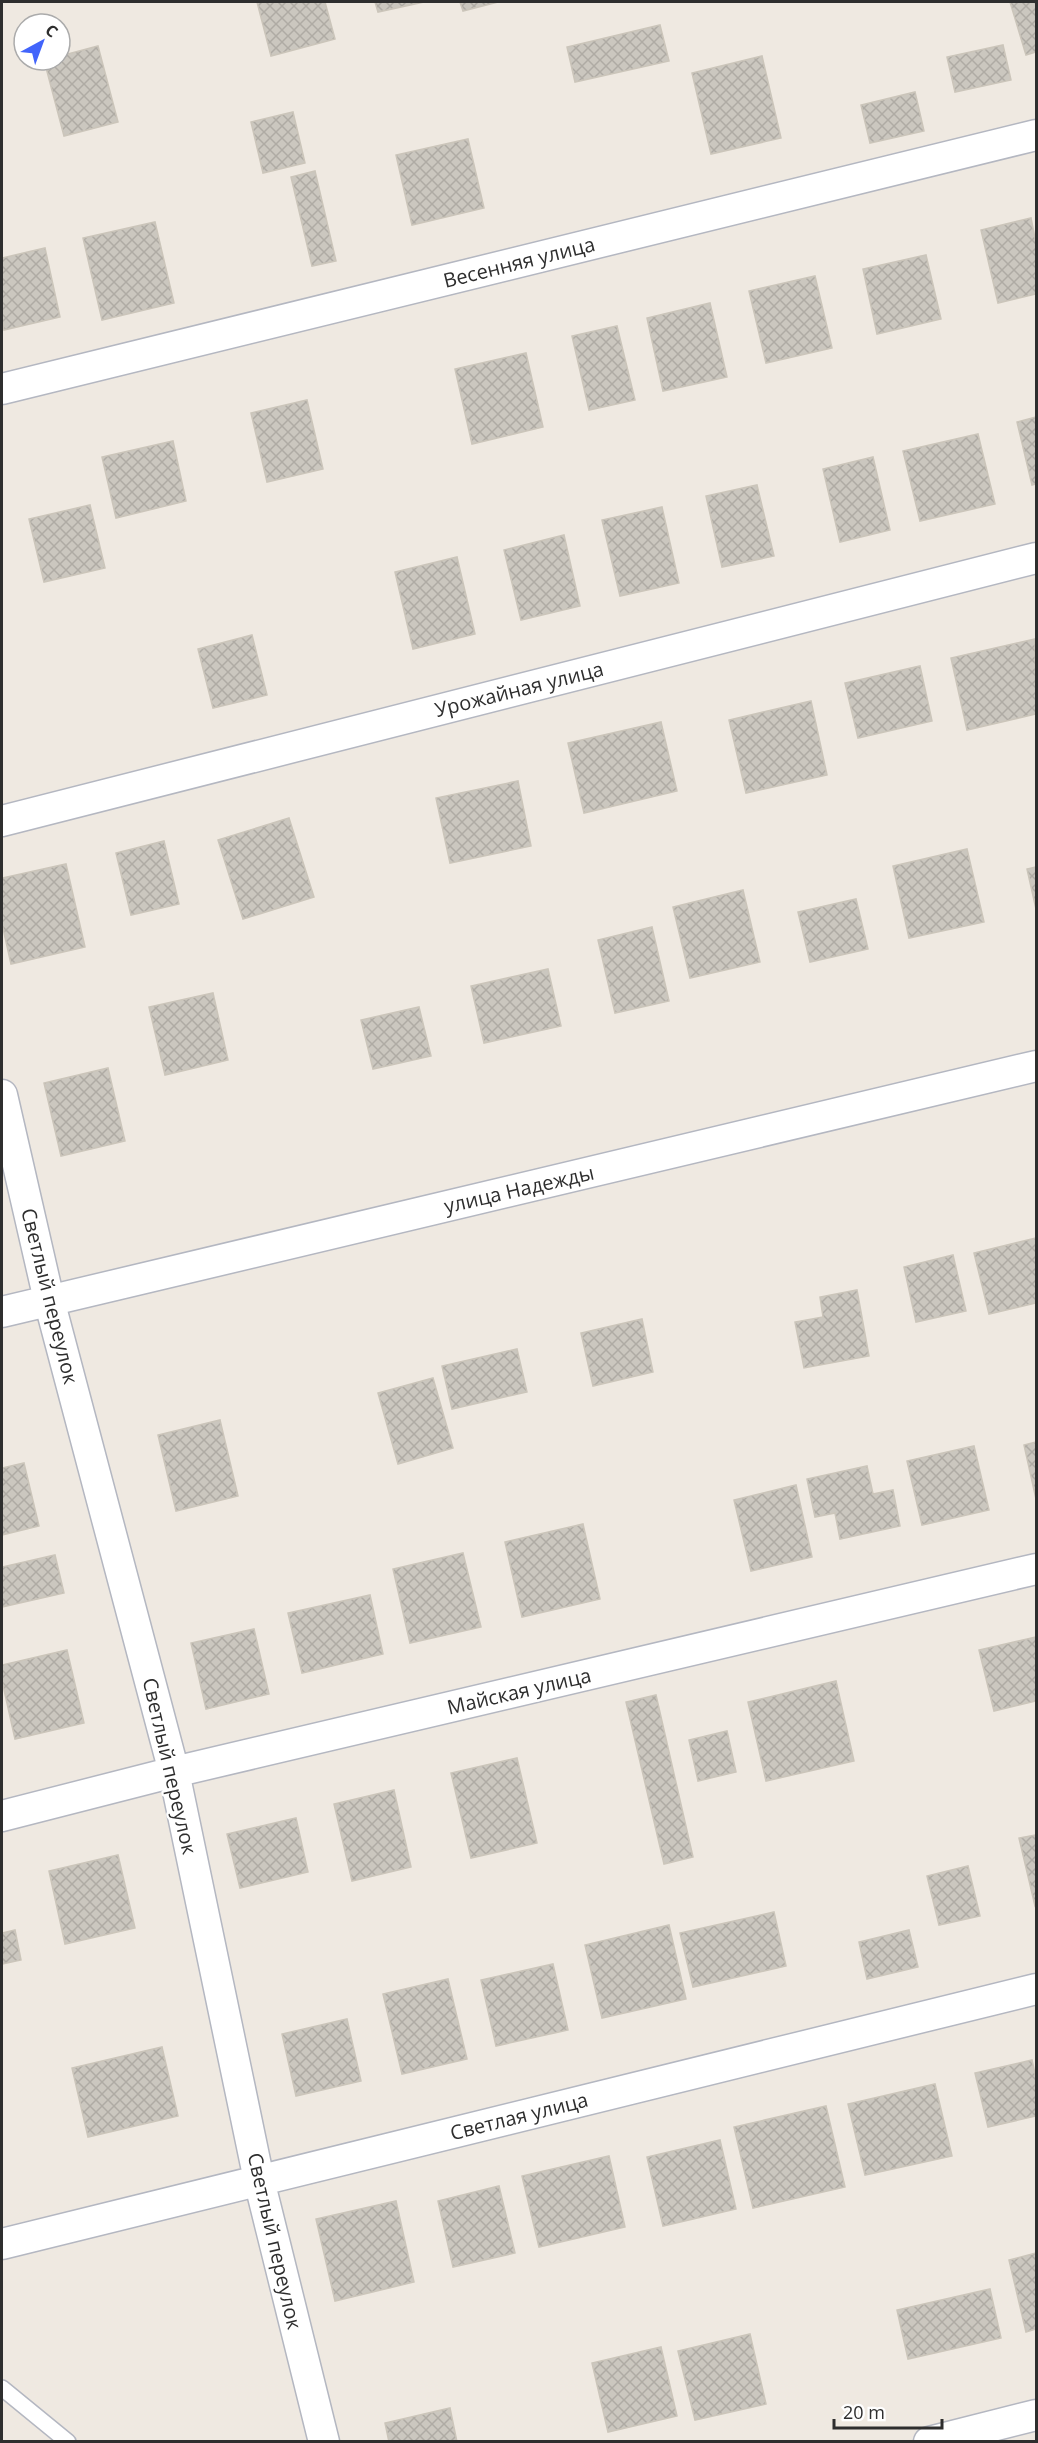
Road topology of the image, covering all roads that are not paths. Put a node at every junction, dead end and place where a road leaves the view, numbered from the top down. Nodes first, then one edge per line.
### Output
1 (1036, 135) edge
2 (2, 389) edge
3 (1036, 558) edge
4 (2, 821) edge
5 (1036, 1066) edge
6 (2, 1095) edge
7 (49, 1299) junction
8 (2, 1312) edge
9 (1036, 1569) edge
10 (174, 1772) junction
11 (2, 1816) edge
12 (1036, 1989) edge
13 (260, 2180) junction
14 (2, 2244) edge
15 (2, 2388) edge
16 (1036, 2415) edge
17 (68, 2442) edge
18 (324, 2442) edge
19 (928, 2442) edge

1 - 2 street, Весенняя улица
3 - 4 street, Урожайная улица
5 - 7 street, улица Надежды
6 - 7 street, Светлый переулок
7 - 8 street, улица Надежды
7 - 10 street, Светлый переулок
9 - 10 street, Майская улица
10 - 11 street, Майская улица
10 - 13 street, Светлый переулок
12 - 13 street, Светлая улица
13 - 14 street, Светлая улица
13 - 18 street, Светлый переулок
15 - 17 lane
16 - 19 street

